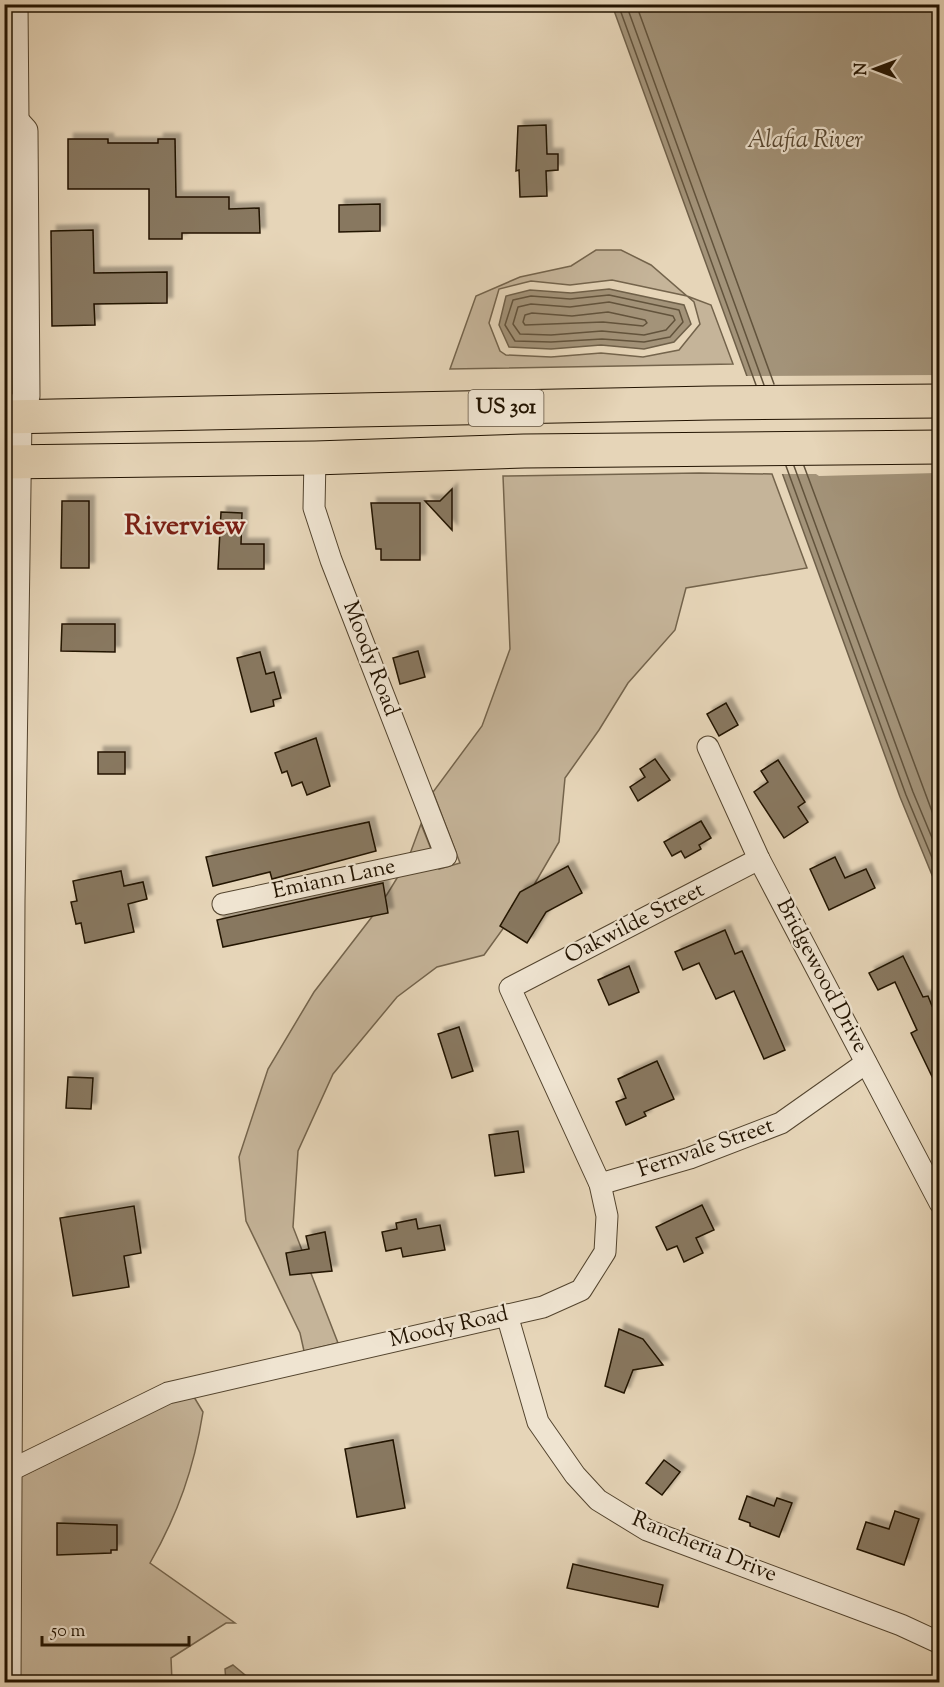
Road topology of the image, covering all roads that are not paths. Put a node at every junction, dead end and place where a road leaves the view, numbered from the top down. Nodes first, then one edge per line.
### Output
1 (14, 4) edge
2 (939, 401) edge
3 (500, 408) junction
4 (11, 417) edge
5 (939, 447) edge
6 (315, 458) junction
7 (11, 461) edge
8 (708, 747) dead end
9 (446, 856) joint
10 (759, 859) junction
11 (8, 902) edge
12 (223, 904) dead end
13 (510, 988) joint
14 (866, 1063) junction
15 (600, 1184) junction
16 (939, 1203) edge
17 (507, 1315) junction
18 (7, 1472) junction
19 (6, 1636) edge
20 (939, 1643) edge
21 (7, 1683) edge

1 - 4 street
2 - 3 main road, US 301
3 - 4 main road, US 301
3 - 6 main road
4 - 7 street
5 - 6 main road, US 301
6 - 7 main road, US 301
6 - 9 street, Moody Road
7 - 11 street
8 - 10 street, Bridgewood Drive
9 - 12 street, Emiann Lane
10 - 13 street, Oakwilde Street
10 - 14 street, Bridgewood Drive
11 - 18 street
13 - 15 street, Moody Road
14 - 15 street, Fernvale Street
14 - 16 street, Bridgewood Drive
15 - 17 street, Moody Road
17 - 18 street, Moody Road
17 - 20 street, Rancheria Drive
18 - 19 street
19 - 21 street

